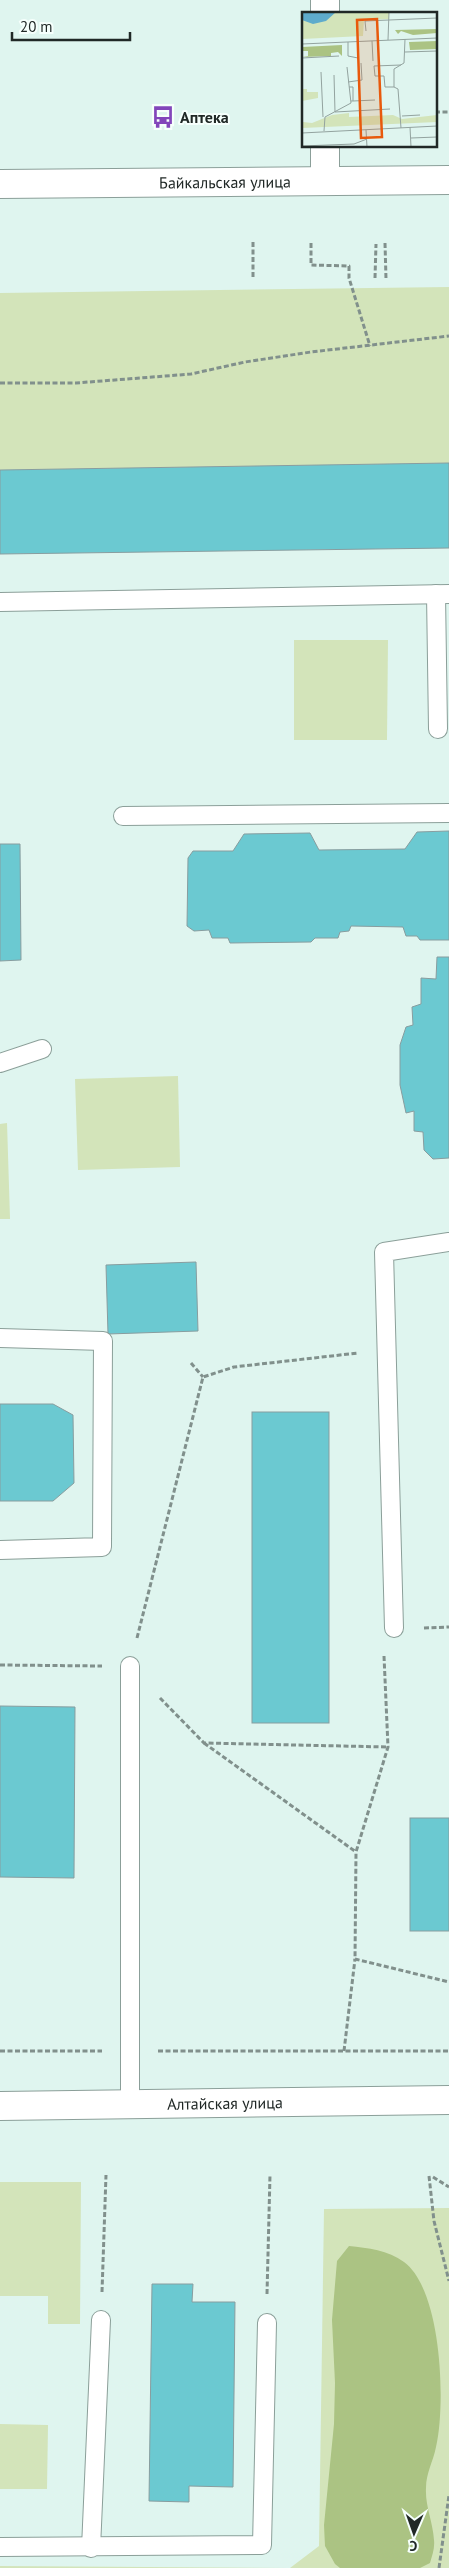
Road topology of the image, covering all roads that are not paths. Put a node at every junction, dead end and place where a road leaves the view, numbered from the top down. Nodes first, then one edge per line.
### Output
1 (325, 148) edge
2 (449, 180) edge
3 (325, 181) junction
4 (0, 184) edge
5 (443, 594) edge
6 (0, 602) edge
7 (438, 728) dead end
8 (449, 813) edge
9 (123, 816) dead end
10 (42, 1050) dead end
11 (0, 1063) edge
12 (449, 1242) edge
13 (0, 1338) edge
14 (0, 1550) edge
15 (394, 1628) dead end
16 (130, 1666) road end
17 (449, 2100) edge
18 (130, 2104) junction
19 (0, 2106) edge
20 (101, 2320) road end
21 (268, 2323) road end
22 (0, 2547) edge
23 (91, 2548) junction

1 - 3 street
2 - 3 street, Байкальская улица
3 - 4 street, Байкальская улица
5 - 6 lane
5 - 7 lane
8 - 9 lane
10 - 11 lane
12 - 15 lane
13 - 14 lane
16 - 18 lane
17 - 18 street, Алтайская улица
18 - 19 street, Алтайская улица
20 - 23 lane
21 - 23 lane
22 - 23 lane

